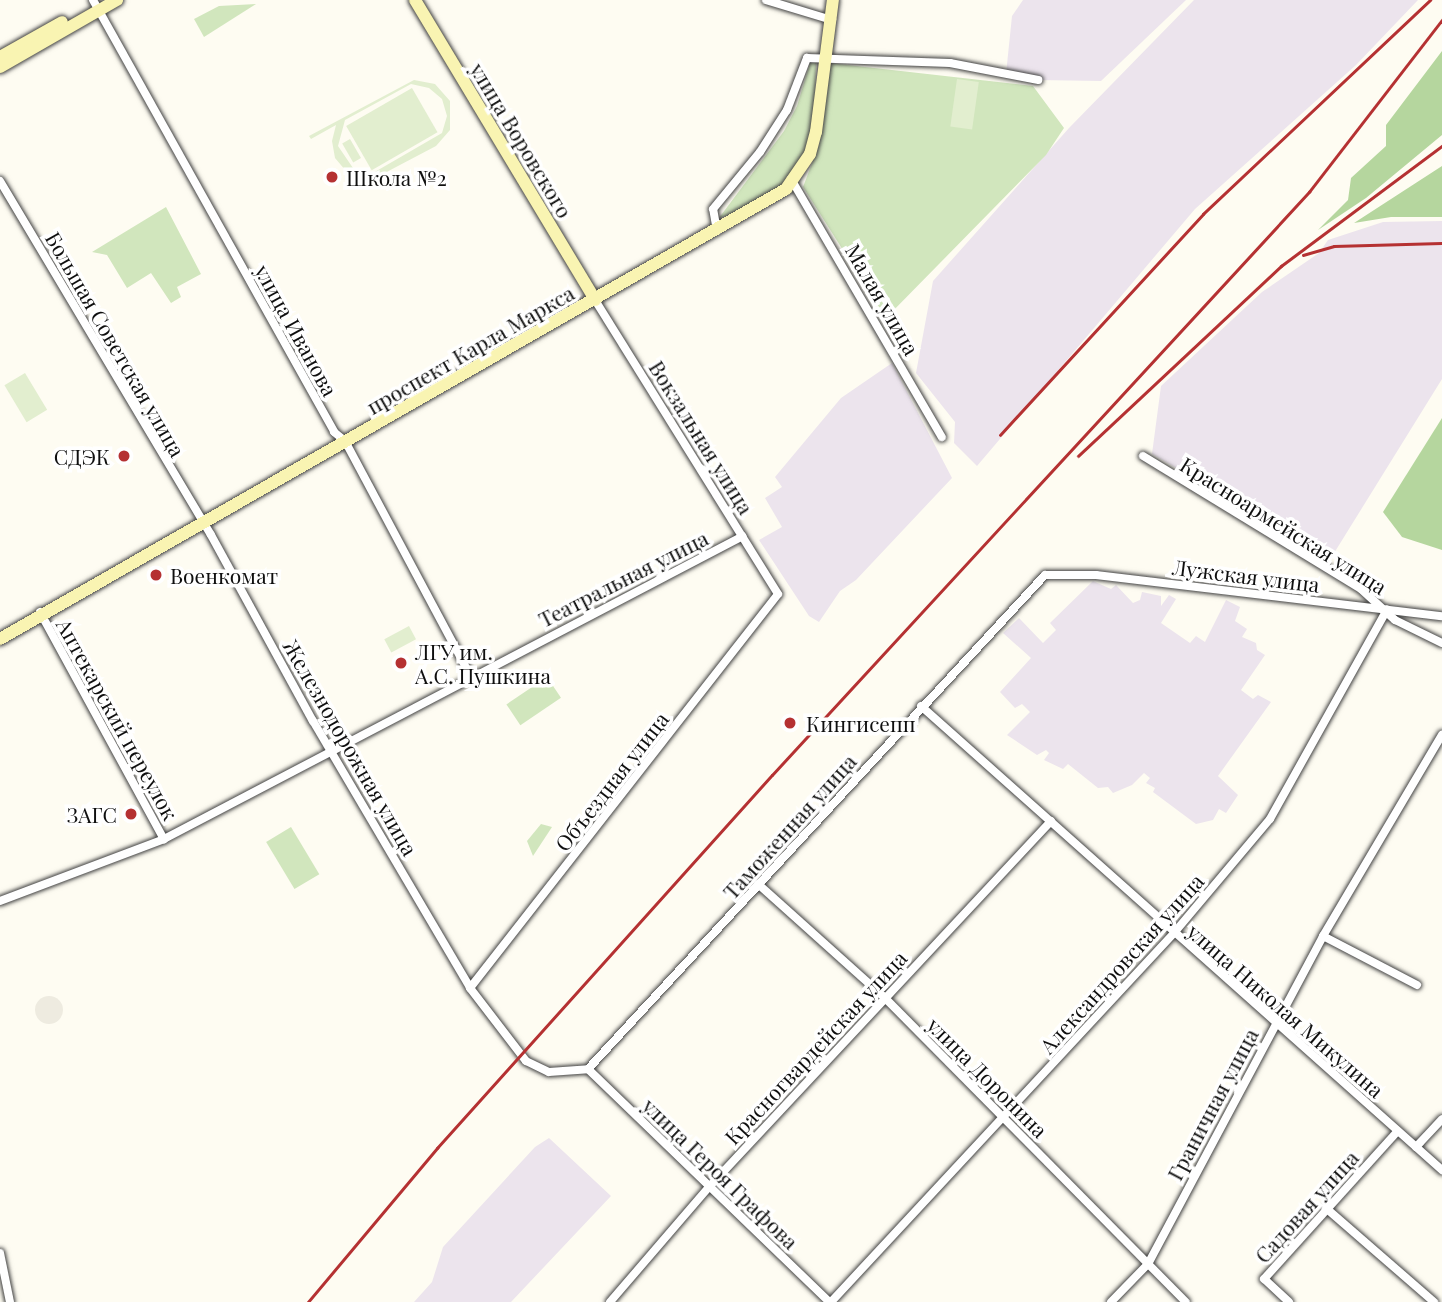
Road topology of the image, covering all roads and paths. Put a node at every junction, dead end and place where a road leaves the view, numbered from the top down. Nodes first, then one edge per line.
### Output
1 (117, 0) edge
2 (415, 0) edge
3 (766, 0) edge
4 (831, 0) edge
5 (98, 4) edge
6 (830, 20) junction
7 (0, 57) edge
8 (825, 59) junction
9 (0, 67) edge
10 (1038, 80) dead end
11 (792, 180) junction
12 (0, 181) edge
13 (716, 229) junction
14 (594, 299) junction
15 (942, 438) dead end
16 (344, 439) junction
17 (1143, 456) dead end
18 (201, 522) junction
19 (743, 536) junction
20 (1045, 575) joint
21 (778, 594) joint
22 (1387, 610) junction
23 (40, 614) junction
24 (1442, 616) edge
25 (0, 637) edge
26 (1442, 643) edge
27 (471, 677) junction
28 (921, 706) junction
29 (1442, 735) edge
30 (332, 748) junction
31 (1051, 821) junction
32 (164, 839) junction
33 (758, 884) junction
34 (0, 901) edge
35 (1174, 933) junction
36 (1323, 936) junction
37 (1417, 985) dead end
38 (470, 988) junction
39 (884, 997) junction
40 (1276, 1021) junction
41 (588, 1069) junction
42 (1005, 1117) junction
43 (1442, 1119) edge
44 (1398, 1132) junction
45 (1416, 1146) junction
46 (1442, 1170) edge
47 (709, 1187) junction
48 (1327, 1209) junction
49 (0, 1253) edge
50 (1147, 1264) junction
51 (10, 1302) edge
52 (610, 1302) edge
53 (830, 1302) edge
54 (1111, 1302) edge
55 (1186, 1302) edge
56 (1289, 1302) edge
57 (1434, 1302) edge

1 - 5 main road
2 - 14 main road, улица Воровского
3 - 6 street
4 - 6 main road
5 - 7 main road
5 - 9 main road
5 - 16 street, улица Иванова
6 - 8 main road
8 - 10 street
8 - 11 main road
8 - 13 street
11 - 13 main road, проспект Карла Маркса
11 - 15 street, Малая улица
12 - 18 street, Большая Советская улица
13 - 14 main road, проспект Карла Маркса
14 - 16 main road, проспект Карла Маркса
14 - 19 street, Вокзальная улица
16 - 18 main road, проспект Карла Маркса
16 - 27 street, улица Иванова
17 - 22 street, Красноармейская улица
18 - 23 main road, проспект Карла Маркса
18 - 30 street, Железнодорожная улица
19 - 21 street, Вокзальная улица
19 - 27 street, Театральная улица
20 - 22 street, Лужская улица
20 - 28 street, Таможенная улица
21 - 38 street, Объездная улица
22 - 24 street, Лужская улица
22 - 26 street, Красноармейская улица
22 - 35 street, Александровская улица
23 - 25 main road, проспект Карла Маркса
23 - 32 street, Аптекарский переулок
27 - 30 street, Театральная улица
28 - 31 street, улица Николая Микулина
28 - 33 street, Таможенная улица
29 - 36 street, Граничная улица
30 - 32 street, Аптекарский переулок
30 - 38 street, Железнодорожная улица
31 - 35 street, улица Николая Микулина
31 - 39 street, Красногвардейская улица
32 - 34 street, Аптекарский переулок
33 - 39 street, улица Доронина
33 - 41 street, Таможенная улица
35 - 40 street, улица Николая Микулина
35 - 42 street, Александровская улица
36 - 37 street
36 - 40 street, Граничная улица
38 - 41 street, Железнодорожная улица
39 - 42 street, улица Доронина
39 - 47 street, Красногвардейская улица
40 - 44 street, улица Николая Микулина
40 - 50 street, Граничная улица
41 - 47 street, улица Героя Графова
42 - 50 street, улица Доронина
42 - 53 street, Александровская улица
43 - 45 street
44 - 45 street, улица Николая Микулина
44 - 48 street, Садовая улица
45 - 46 street, улица Николая Микулина
47 - 52 street, Красногвардейская улица
47 - 53 street, улица Героя Графова
48 - 56 street, Садовая улица
48 - 57 street
49 - 51 street
50 - 54 street, Граничная улица
50 - 55 street, улица Доронина

